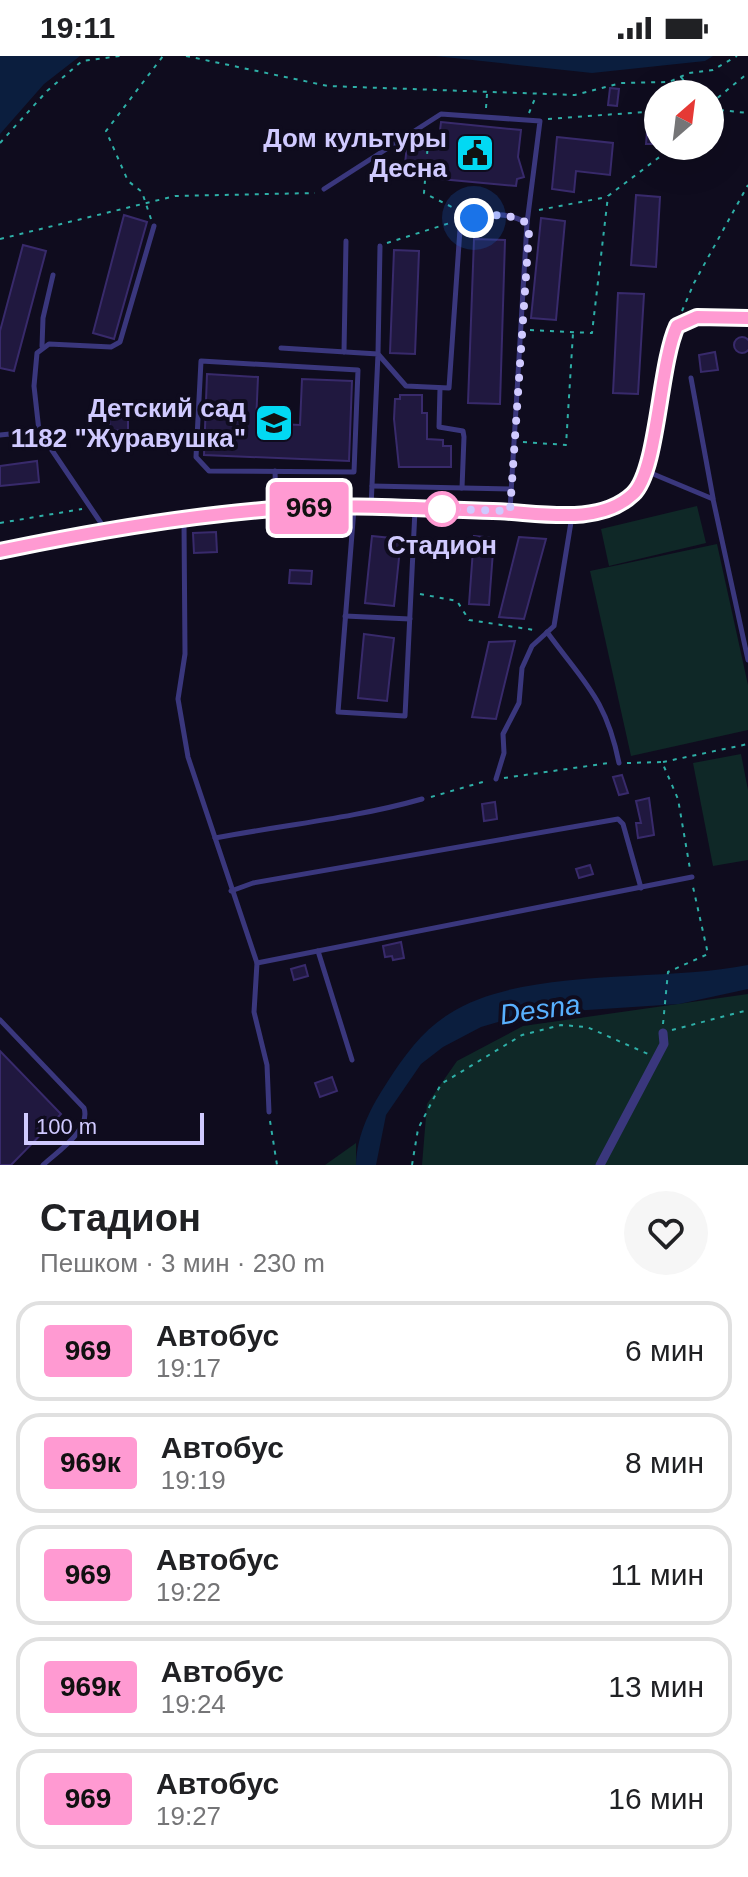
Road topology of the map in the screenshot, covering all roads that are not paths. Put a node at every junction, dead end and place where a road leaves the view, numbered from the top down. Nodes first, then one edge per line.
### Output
1 (324, 189) road end
2 (527, 223) junction
3 (154, 226) road end
4 (346, 241) dead end
5 (380, 246) road end
6 (53, 275) dead end
7 (748, 318) edge
8 (42, 346) junction
9 (281, 348) dead end
10 (344, 352) junction
11 (378, 354) junction
12 (691, 378) dead end
13 (440, 388) junction
14 (39, 431) junction
15 (0, 435) edge
16 (275, 471) junction
17 (646, 471) junction
18 (372, 486) junction
19 (462, 488) junction
20 (511, 489) junction
21 (713, 499) junction
22 (354, 507) junction
23 (371, 507) junction
24 (276, 508) junction
25 (416, 509) junction
26 (510, 511) junction
27 (572, 515) junction
28 (184, 521) junction
29 (106, 530) junction
30 (0, 551) edge
31 (345, 616) junction
32 (410, 619) junction
33 (547, 632) junction
34 (748, 660) edge
35 (619, 763) dead end
36 (496, 779) dead end
37 (422, 799) dead end
38 (215, 838) junction
39 (692, 877) dead end
40 (641, 888) junction
41 (231, 891) junction
42 (318, 951) junction
43 (257, 963) junction
44 (0, 1020) edge
45 (663, 1033) road end
46 (352, 1060) dead end
47 (269, 1112) road end
48 (43, 1165) edge
49 (600, 1165) edge

1 - 2 lane
2 - 13 lane
2 - 20 lane
3 - 8 lane
4 - 10 lane
5 - 11 lane
6 - 8 lane
7 - 17 street
8 - 14 lane
9 - 10 lane
10 - 11 lane
11 - 13 lane
11 - 18 lane
12 - 21 lane
13 - 19 lane
14 - 15 lane
14 - 29 lane
16 - 16 lane
16 - 24 lane
17 - 21 lane
17 - 27 street
18 - 19 lane
18 - 23 lane
19 - 20 lane
20 - 26 lane
21 - 34 lane
22 - 23 street
22 - 24 street
22 - 31 lane
23 - 25 street
24 - 28 street
25 - 26 street
25 - 32 lane
26 - 27 street
27 - 33 lane
28 - 29 street
28 - 38 lane
29 - 30 street
31 - 32 lane
31 - 32 lane
33 - 35 lane
33 - 36 lane
37 - 38 lane
38 - 41 lane
39 - 40 lane
40 - 41 lane
40 - 42 lane
41 - 43 lane
42 - 43 lane
42 - 46 lane
43 - 47 lane
44 - 48 lane
45 - 49 street

